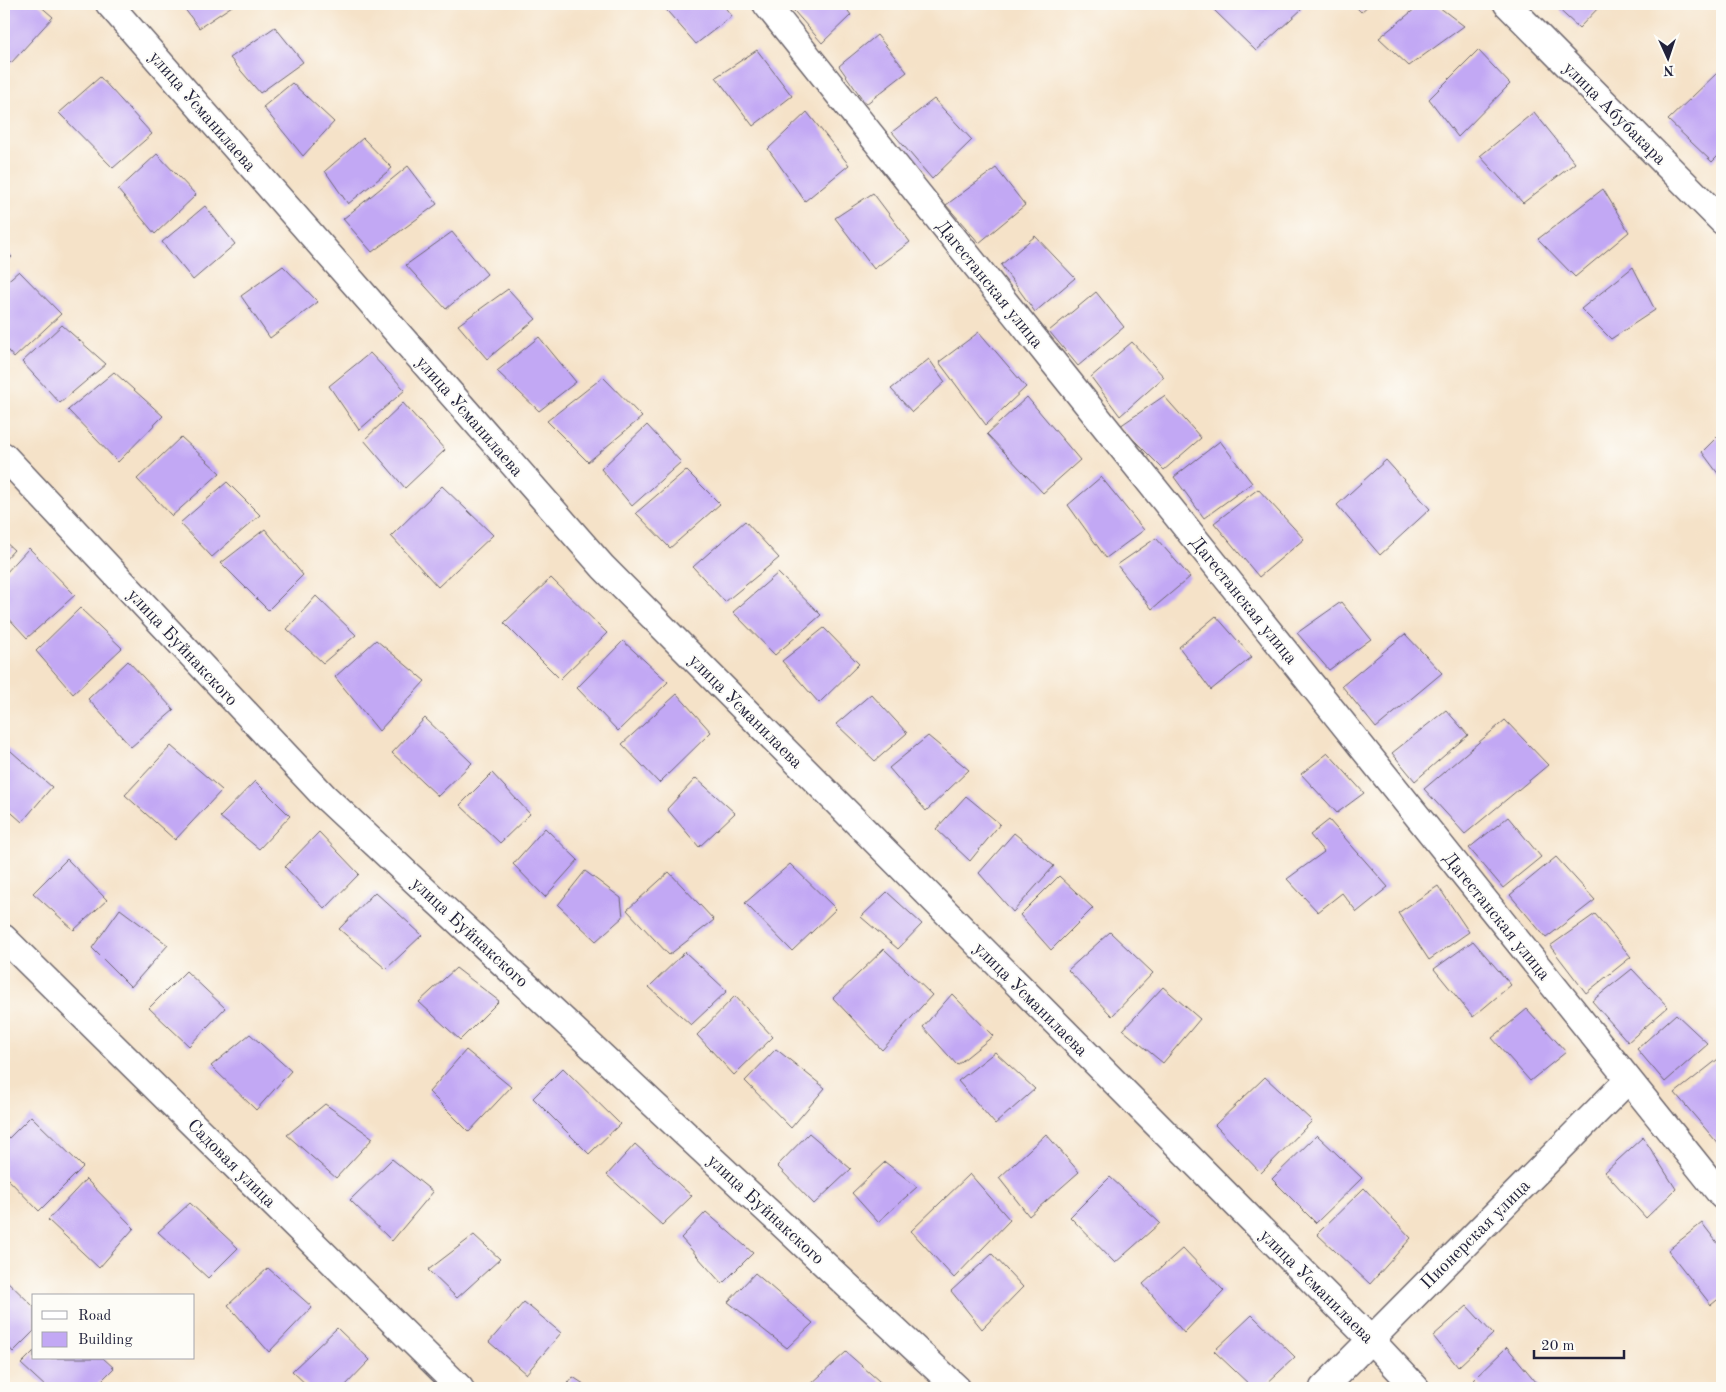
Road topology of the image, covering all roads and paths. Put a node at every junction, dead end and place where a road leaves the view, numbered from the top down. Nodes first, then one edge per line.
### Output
1 (109, 4) edge
2 (766, 4) edge
3 (1507, 4) edge
4 (1722, 221) edge
5 (4, 456) edge
6 (4, 938) edge
7 (1628, 1080) junction
8 (1722, 1196) edge
9 (1371, 1340) junction
10 (460, 1388) edge
11 (957, 1388) edge
12 (1323, 1388) edge
13 (1416, 1388) edge

1 - 9 street, улица Усманилаева
2 - 7 street, Дагестанская улица
3 - 4 street, улица Абубакара
5 - 11 street, улица Буйнакского
6 - 10 street, Садовая улица
7 - 8 street, Дагестанская улица
7 - 9 street, Пионерская улица
9 - 12 street, Пионерская улица
9 - 13 street, улица Усманилаева

